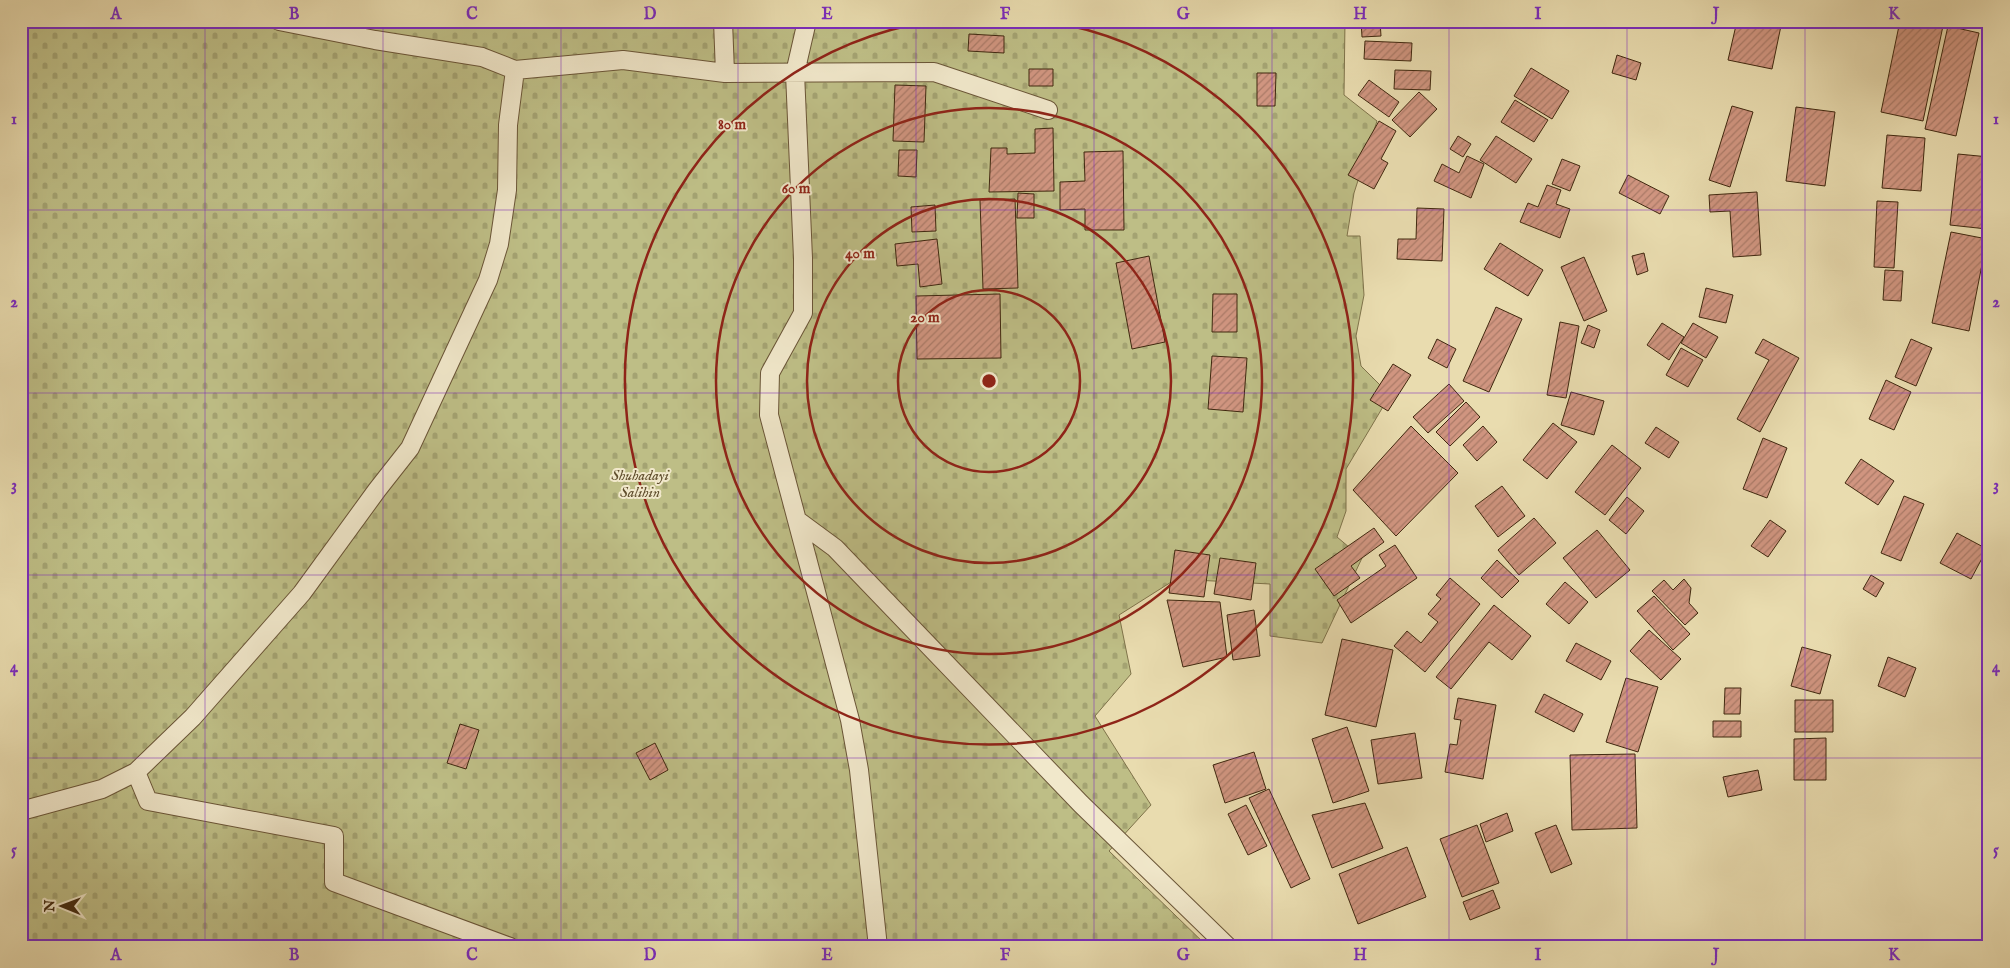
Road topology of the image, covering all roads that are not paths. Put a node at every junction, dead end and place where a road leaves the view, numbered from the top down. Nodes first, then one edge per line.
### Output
1 (279, 21) edge
2 (723, 21) edge
3 (807, 21) edge
4 (515, 70) junction
5 (725, 73) junction
6 (795, 73) junction
7 (1048, 110) dead end
8 (797, 520) junction
9 (136, 772) junction
10 (21, 810) edge
11 (510, 947) edge
12 (878, 947) edge
13 (1228, 947) edge

1 - 4 lane
2 - 5 lane
3 - 6 lane
4 - 5 lane
4 - 9 lane
5 - 6 lane
6 - 7 lane
6 - 8 lane
8 - 12 lane
8 - 13 lane
9 - 10 lane
9 - 11 lane

